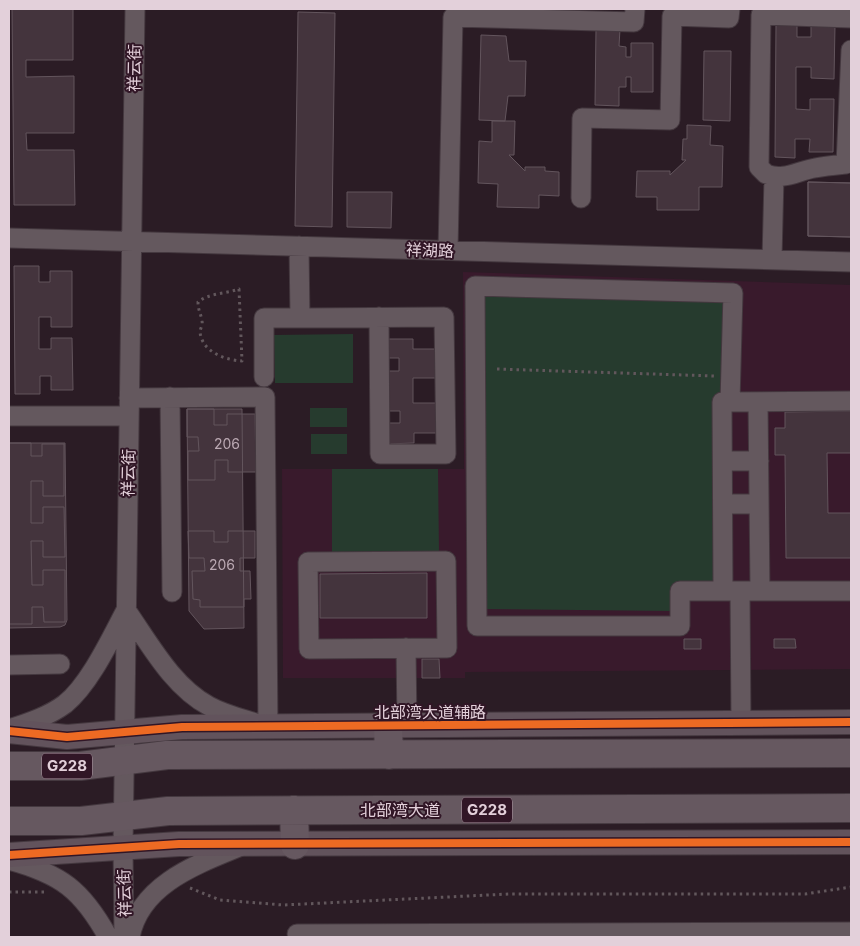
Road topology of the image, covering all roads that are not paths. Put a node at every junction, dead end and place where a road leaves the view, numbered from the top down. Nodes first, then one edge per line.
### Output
1 (135, 9) edge
2 (635, 9) edge
3 (730, 9) edge
4 (851, 18) edge
5 (851, 50) edge
6 (849, 164) edge
7 (774, 177) junction
8 (581, 198) dead end
9 (9, 238) edge
10 (132, 242) junction
11 (299, 246) junction
12 (448, 250) junction
13 (772, 259) junction
14 (851, 262) edge
15 (379, 317) junction
16 (300, 318) junction
17 (264, 377) dead end
18 (170, 397) junction
19 (851, 401) edge
20 (730, 402) junction
21 (758, 402) junction
22 (129, 407) junction
23 (9, 416) edge
24 (723, 461) junction
25 (759, 461) junction
26 (723, 504) junction
27 (759, 504) junction
28 (732, 591) junction
29 (760, 591) junction
30 (851, 591) edge
31 (172, 592) dead end
32 (126, 610) junction
33 (406, 648) junction
34 (60, 664) dead end
35 (9, 665) edge
36 (851, 722) edge
37 (741, 723) junction
38 (398, 726) junction
39 (268, 727) junction
40 (9, 730) edge
41 (125, 732) junction
42 (851, 753) edge
43 (389, 755) junction
44 (124, 760) junction
45 (9, 766) edge
46 (851, 808) edge
47 (294, 810) junction
48 (124, 816) junction
49 (9, 821) edge
50 (851, 842) edge
51 (244, 845) junction
52 (295, 845) junction
53 (123, 848) junction
54 (9, 855) edge
55 (9, 860) edge
56 (851, 932) edge
57 (297, 934) dead end
58 (642, 935) edge
59 (108, 937) edge
60 (124, 937) edge
61 (130, 937) edge

1 - 10 street, 祥云街
2 - 12 street
3 - 8 street
4 - 7 street
5 - 6 street
6 - 7 street
7 - 13 street
9 - 10 street, 祥湖路
10 - 11 street, 祥湖路
10 - 22 street, 祥云街
11 - 12 street, 祥湖路
11 - 16 street
12 - 13 street, 祥湖路
13 - 14 street, 祥湖路
15 - 15 street
15 - 16 street
16 - 17 street
18 - 22 street
18 - 31 street
18 - 39 street
19 - 21 street
20 - 21 street
20 - 24 street
20 - 28 street
21 - 25 street
22 - 23 street
22 - 32 street, 祥云街
24 - 25 street
24 - 26 street
25 - 27 street
26 - 27 street
26 - 28 street
27 - 29 street
28 - 29 street
28 - 37 street
29 - 30 street
32 - 39 street
32 - 40 street
32 - 41 street, 祥云街
33 - 33 street
33 - 38 street
34 - 35 street
36 - 37 main road, 北部湾大道辅路
37 - 38 main road, 北部湾大道辅路
38 - 39 main road, 北部湾大道辅路
38 - 43 highway
39 - 41 main road, 北部湾大道辅路
40 - 41 main road, 北部湾大道辅路
41 - 44 street, 祥云街
42 - 43 highway
43 - 44 highway
44 - 45 highway, G228
44 - 48 street, 祥云街
46 - 47 highway, 北部湾大道 / G228
47 - 48 highway, 北部湾大道 / G228
47 - 52 highway
48 - 49 highway, 北部湾大道 / G228
48 - 53 street, 祥云街
50 - 52 main road
51 - 52 main road
51 - 53 main road
51 - 61 street
53 - 54 main road
53 - 60 street, 祥云街
55 - 59 street
56 - 58 street
57 - 58 street

